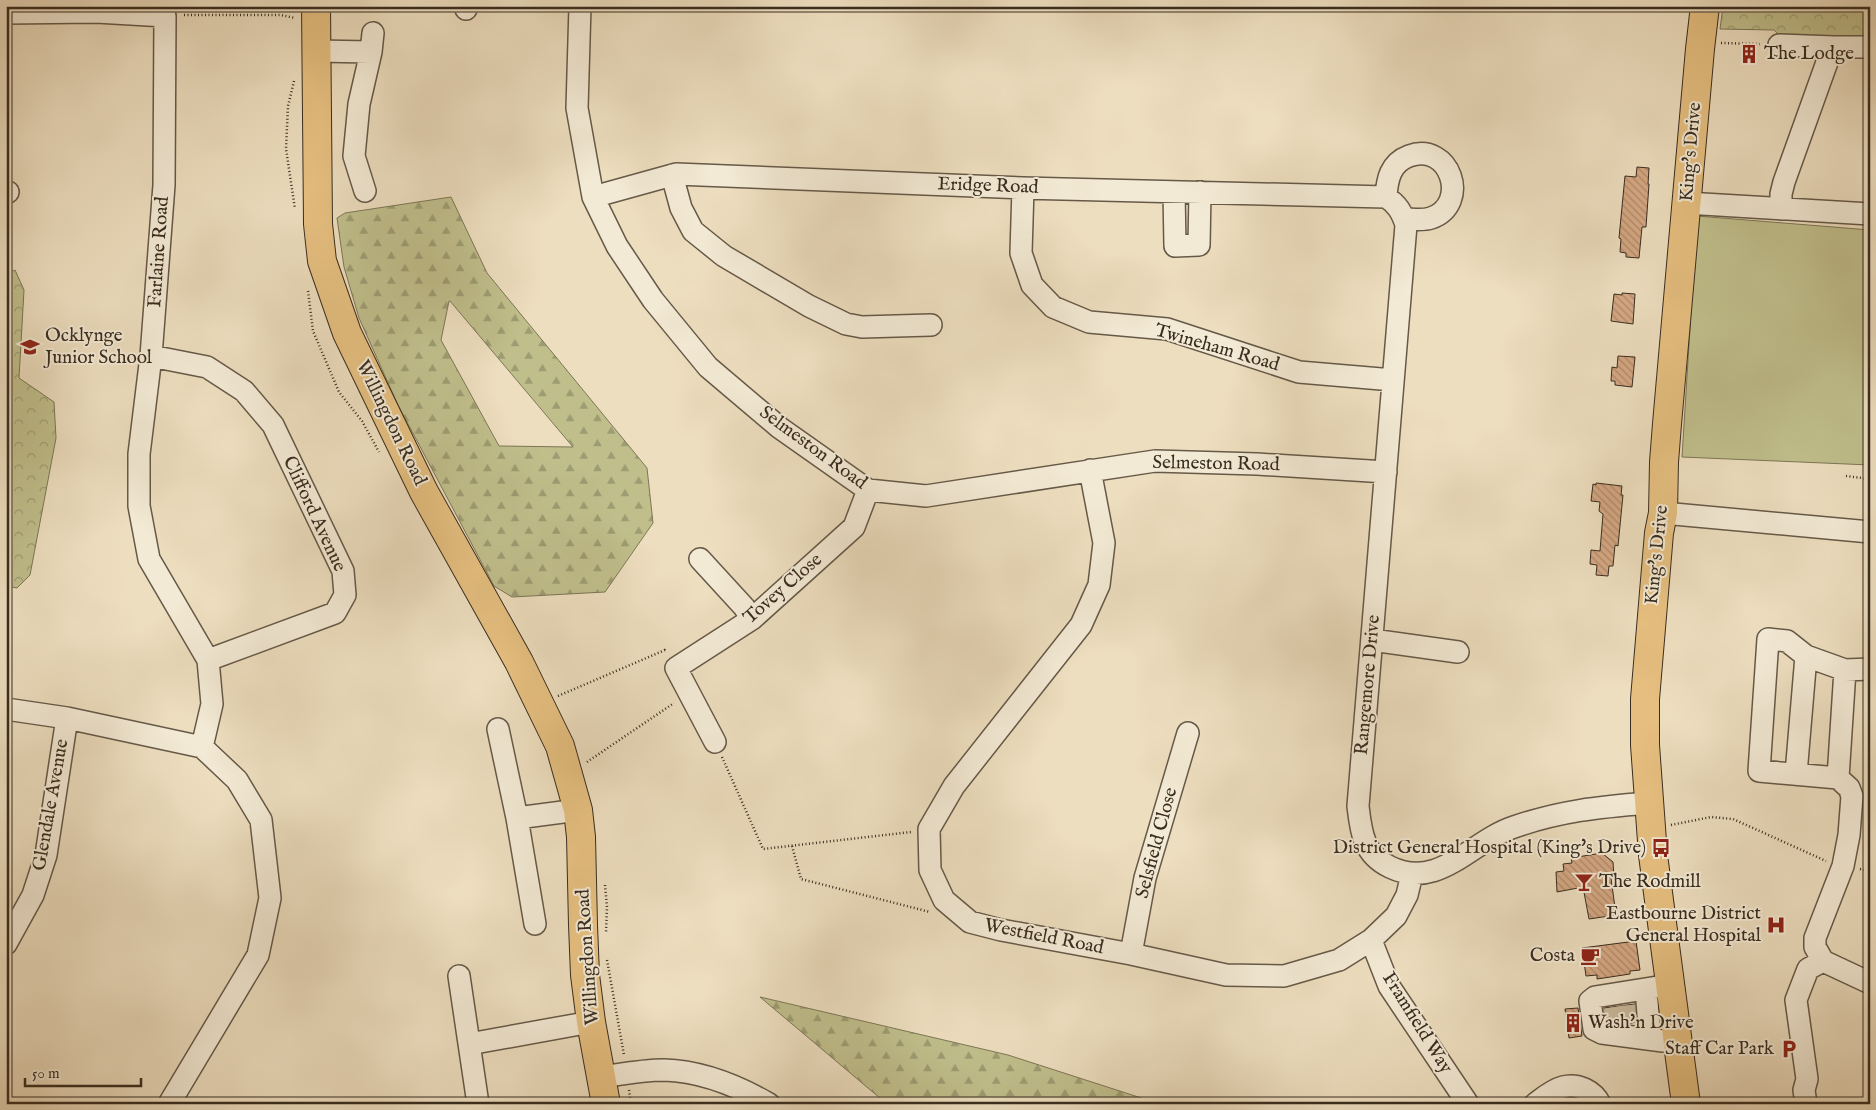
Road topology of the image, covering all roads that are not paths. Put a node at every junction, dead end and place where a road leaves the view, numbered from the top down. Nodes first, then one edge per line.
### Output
1 (580, 6) edge
2 (1705, 6) edge
3 (96, 9) edge
4 (6, 12) edge
5 (316, 12) edge
6 (1779, 45) road end
7 (1834, 47) junction
8 (1870, 47) edge
9 (317, 50) junction
10 (672, 175) junction
11 (1023, 188) junction
12 (366, 191) dead end
13 (1174, 192) junction
14 (1200, 192) junction
15 (593, 197) junction
16 (1386, 197) junction
17 (1686, 203) junction
18 (1781, 209) junction
19 (1870, 214) edge
20 (1404, 219) junction
21 (931, 325) dead end
22 (151, 356) junction
23 (1393, 380) junction
24 (1090, 470) junction
25 (1386, 472) junction
26 (868, 490) junction
27 (1664, 514) junction
28 (1870, 532) edge
29 (700, 559) dead end
30 (752, 619) junction
31 (1372, 640) junction
32 (1458, 652) dead end
33 (1806, 656) junction
34 (208, 660) junction
35 (1870, 669) edge
36 (1846, 670) junction
37 (6, 709) edge
38 (66, 718) junction
39 (498, 729) dead end
40 (1188, 733) dead end
41 (715, 742) road end
42 (202, 747) junction
43 (1796, 774) junction
44 (1838, 778) junction
45 (578, 810) junction
46 (1649, 816) junction
47 (517, 818) junction
48 (1412, 874) junction
49 (535, 924) dead end
50 (1371, 940) junction
51 (6, 944) edge
52 (1131, 954) junction
53 (1823, 961) junction
54 (459, 976) dead end
55 (1870, 983) edge
56 (1632, 1012) junction
57 (592, 1022) junction
58 (1677, 1040) junction
59 (469, 1044) junction
60 (615, 1075) junction
61 (169, 1104) edge
62 (478, 1104) edge
63 (606, 1104) edge
64 (769, 1104) edge
65 (1468, 1104) edge
66 (1535, 1104) edge
67 (1600, 1104) edge
68 (1686, 1104) edge
69 (1806, 1104) edge

1 - 15 street, Selmeston Road
2 - 17 main road, King's Drive
3 - 4 street
3 - 22 street, Farlaine Road
5 - 9 main road, Willingdon Road
6 - 7 street
7 - 8 street
7 - 18 street
9 - 12 street
9 - 45 main road, Willingdon Road
10 - 11 street, Eridge Road
10 - 15 street, Eridge Road
10 - 21 street
11 - 13 street, Eridge Road
11 - 23 street, Twineham Road
13 - 14 street, Eridge Road
13 - 14 street
14 - 16 street, Eridge Road
15 - 26 street, Selmeston Road
16 - 20 street
16 - 20 street
17 - 18 street
17 - 27 main road, King's Drive
18 - 19 street
20 - 23 street, Rangemore Drive
22 - 34 street, Farlaine Road
22 - 34 street, Clifford Avenue
23 - 25 street, Rangemore Drive
24 - 25 street, Selmeston Road
24 - 26 street, Selmeston Road
24 - 52 street, Westfield Road
25 - 31 street, Rangemore Drive
26 - 30 street, Tovey Close
27 - 28 street
27 - 46 main road, King's Drive
29 - 30 street
30 - 41 street, Tovey Close
31 - 32 street
31 - 48 street, Rangemore Drive
33 - 36 street
33 - 43 street
33 - 43 street
34 - 42 street, Farlaine Road
35 - 36 street
36 - 44 street
37 - 38 street
38 - 42 street
38 - 51 street, Glendale Avenue
39 - 47 street
40 - 52 street, Selsfield Close
42 - 61 street
43 - 44 street
44 - 53 street
45 - 47 street
45 - 57 main road, Willingdon Road
46 - 48 street, Rangemore Drive
46 - 56 main road, King's Drive
47 - 49 street
48 - 50 street, Westfield Road
50 - 52 street, Westfield Road
50 - 65 street, Framfield Way
53 - 55 street
53 - 69 street
54 - 59 street
56 - 58 main road, King's Drive
56 - 58 street
57 - 59 street
57 - 60 main road, Willingdon Road
58 - 68 main road, King's Drive
59 - 62 street
60 - 63 main road, Willingdon Road
60 - 64 street
66 - 67 street

